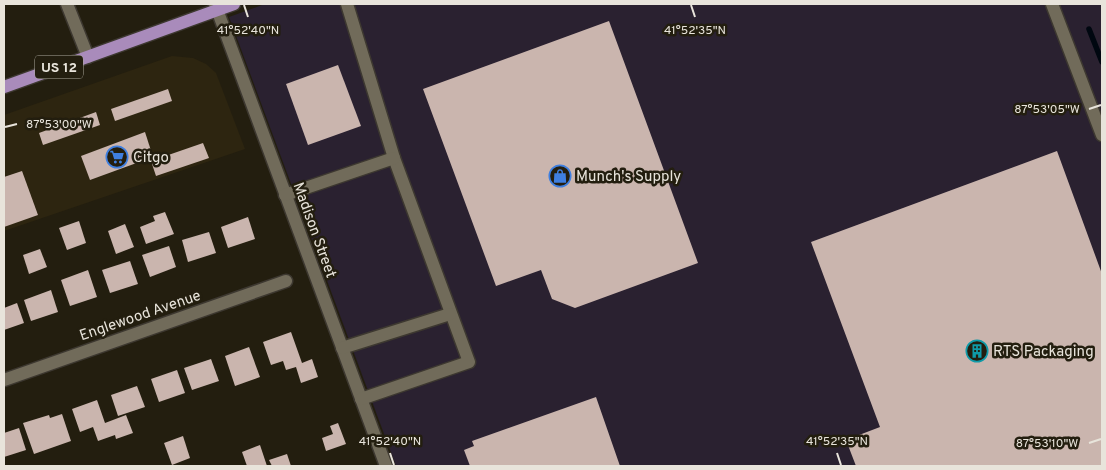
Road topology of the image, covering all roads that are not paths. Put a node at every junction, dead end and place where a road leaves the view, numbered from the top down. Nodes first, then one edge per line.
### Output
1 (67, 4) edge
2 (234, 4) edge
3 (347, 4) edge
4 (1052, 4) edge
5 (216, 7) edge
6 (88, 57) junction
7 (4, 87) edge
8 (1102, 135) edge
9 (394, 158) junction
10 (285, 195) junction
11 (286, 281) dead end
12 (450, 314) junction
13 (342, 348) junction
14 (4, 380) edge
15 (361, 400) junction
16 (386, 466) edge

1 - 6 street
2 - 5 main road, US 12
3 - 9 street
4 - 8 street
5 - 6 main road, US 12
5 - 10 street, Madison Street
6 - 7 main road, US 12
9 - 10 street
9 - 12 street
10 - 13 street, Madison Street
11 - 14 street, Englewood Avenue
12 - 13 street
12 - 15 street
13 - 15 street, Madison Street
15 - 16 street, Madison Street

